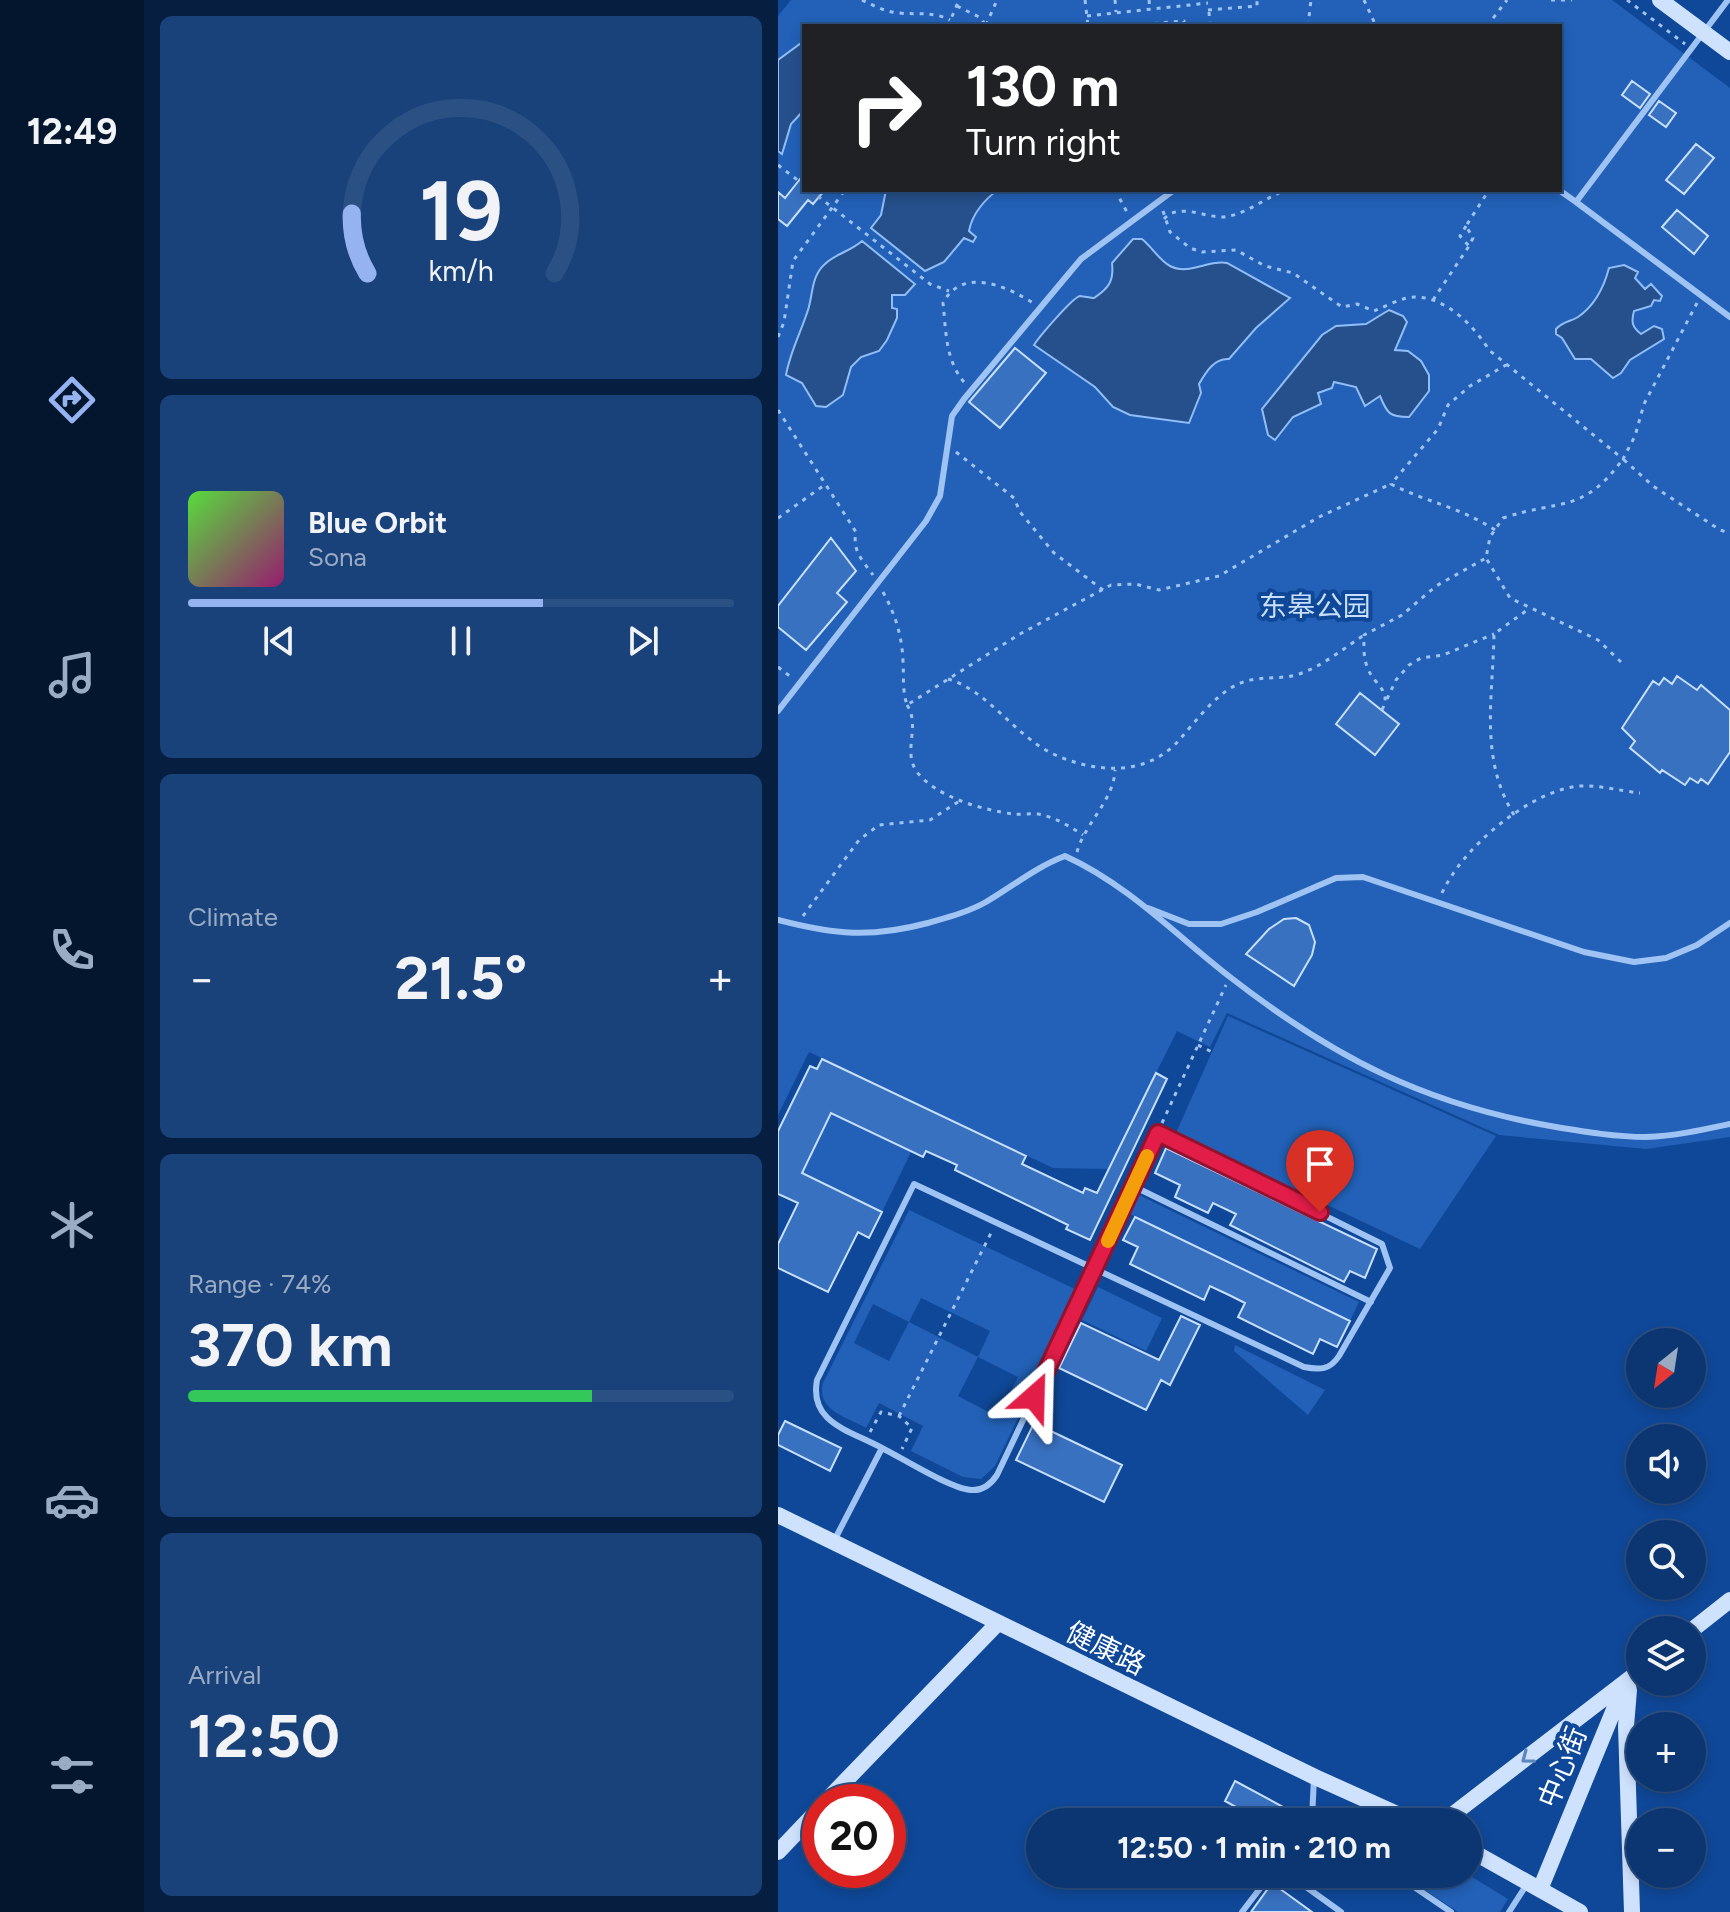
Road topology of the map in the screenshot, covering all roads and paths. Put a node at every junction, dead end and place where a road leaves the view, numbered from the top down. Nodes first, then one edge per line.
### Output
1 (862, 0) edge
2 (959, 0) edge
3 (997, 0) edge
4 (1085, 0) edge
5 (1115, 0) edge
6 (1149, 0) edge
7 (1257, 0) edge
8 (1311, 0) edge
9 (1364, 0) edge
10 (1507, 0) edge
11 (1551, 0) edge
12 (1572, 0) edge
13 (1627, 0) edge
14 (1660, 0) edge
15 (1728, 0) edge
16 (1208, 1) edge
17 (1184, 3) edge
18 (957, 6) junction
19 (1150, 9) junction
20 (1208, 10) junction
21 (1116, 12) junction
22 (1087, 16) junction
23 (950, 20) junction
24 (949, 24) edge
25 (985, 24) edge
26 (987, 24) edge
27 (1088, 24) edge
28 (1148, 24) edge
29 (1184, 24) edge
30 (1210, 24) edge
31 (1308, 24) edge
32 (1375, 24) edge
33 (1489, 24) edge
34 (1703, 32) junction
35 (1691, 48) junction
36 (1730, 52) edge
37 (778, 165) edge
38 (802, 183) edge
39 (813, 192) edge
40 (843, 192) edge
41 (1116, 192) edge
42 (1171, 192) edge
43 (1283, 192) edge
44 (1488, 192) edge
45 (1562, 192) edge
46 (1162, 199) junction
47 (1576, 202) junction
48 (832, 207) junction
49 (1164, 219) junction
50 (1131, 221) junction
51 (1466, 226) junction
52 (1469, 246) junction
53 (949, 291) junction
54 (1702, 295) junction
55 (1433, 300) junction
56 (1039, 308) junction
57 (1730, 317) edge
58 (778, 337) edge
59 (1507, 365) junction
60 (970, 391) junction
61 (778, 410) edge
62 (946, 444) junction
63 (1623, 459) junction
64 (826, 484) junction
65 (1391, 484) junction
66 (778, 518) edge
67 (1495, 530) junction
68 (1730, 533) edge
69 (1486, 558) junction
70 (878, 583) junction
71 (1103, 590) junction
72 (1530, 608) junction
73 (1494, 634) junction
74 (1364, 635) junction
75 (1621, 662) dead end
76 (778, 667) edge
77 (948, 679) junction
78 (799, 684) junction
79 (1386, 701) junction
80 (907, 705) junction
81 (1382, 710) dead end
82 (778, 711) edge
83 (1115, 770) junction
84 (1640, 793) dead end
85 (961, 800) junction
86 (1514, 815) junction
87 (1083, 835) junction
88 (1075, 860) junction
89 (1438, 901) junction
90 (1140, 904) junction
91 (778, 920) edge
92 (1730, 923) edge
93 (797, 925) junction
94 (1229, 976) junction
95 (1198, 1045) junction
96 (1212, 1052) dead end
97 (1730, 1124) edge
98 (1157, 1134) junction
99 (1133, 1186) junction
100 (996, 1223) junction
101 (1095, 1269) junction
102 (1371, 1302) junction
103 (899, 1416) junction
104 (874, 1444) junction
105 (882, 1448) junction
106 (891, 1452) junction
107 (778, 1515) edge
108 (833, 1543) junction
109 (1730, 1600) edge
110 (1706, 1619) edge
111 (997, 1624) junction
112 (1626, 1682) edge
113 (1626, 1690) edge
114 (1632, 1696) edge
115 (1315, 1777) junction
116 (842, 1784) edge
117 (1314, 1808) edge
118 (1384, 1808) edge
119 (1461, 1808) edge
120 (802, 1827) edge
121 (778, 1852) edge
122 (1482, 1856) edge
123 (1535, 1884) junction
124 (1260, 1888) edge
125 (1308, 1888) edge
126 (1416, 1888) edge
127 (1559, 1906) edge
128 (1242, 1912) edge
129 (1341, 1912) edge
130 (1451, 1912) edge
131 (1509, 1912) edge
132 (1580, 1912) edge
133 (1632, 1912) edge

1 - 23 path
2 - 18 path
3 - 26 path
4 - 22 path
5 - 21 path
6 - 19 path
7 - 20 path
8 - 31 path
9 - 32 path
10 - 33 path
11 - 12 path
13 - 35 path
14 - 34 main road
15 - 34 lane
16 - 17 path
16 - 20 path
17 - 19 path
18 - 23 path
18 - 25 path
19 - 21 path
20 - 30 path
21 - 22 path
22 - 27 path
23 - 24 path
28 - 29 path
34 - 35 lane
34 - 36 main road
35 - 47 lane
37 - 38 path
39 - 48 path
40 - 48 path
41 - 50 path
42 - 46 lane
43 - 49 path
44 - 51 path
45 - 47 lane
46 - 49 path
46 - 50 lane
47 - 54 lane
48 - 53 path
48 - 58 path
49 - 55 path
50 - 56 lane
51 - 52 path
51 - 52 path
52 - 55 path
53 - 56 path
53 - 60 path
54 - 57 lane
54 - 63 path
55 - 59 path
56 - 60 lane
59 - 63 path
59 - 65 path
60 - 62 lane
61 - 64 path
62 - 70 lane
62 - 71 path
63 - 67 path
63 - 68 path
64 - 66 path
64 - 70 path
65 - 67 path
65 - 71 path
67 - 69 path
69 - 72 path
69 - 74 path
70 - 78 lane
70 - 80 path
71 - 77 path
72 - 73 path
72 - 75 path
73 - 79 path
73 - 86 path
74 - 79 path
74 - 83 path
76 - 78 path
77 - 80 path
77 - 83 path
78 - 82 lane
79 - 81 path
80 - 85 path
83 - 87 path
84 - 86 path
85 - 87 path
85 - 93 path
86 - 89 path
87 - 88 path
88 - 90 lane
88 - 93 lane
89 - 90 lane
89 - 92 lane
90 - 94 lane
91 - 93 lane
94 - 95 path
94 - 97 lane
95 - 96 path
95 - 98 path
98 - 99 lane
98 - 102 lane
99 - 101 lane
99 - 102 lane
100 - 101 lane
100 - 103 path
100 - 104 lane
101 - 102 lane
101 - 106 lane
103 - 104 path
103 - 106 path
104 - 105 lane
105 - 106 lane
105 - 108 lane
107 - 108 main road, 健康路
108 - 111 main road, 健康路
109 - 110 main road
111 - 115 main road, 健康路
111 - 116 main road
112 -> 119 main road
113 - 123 main road, 中心街
114 - 133 main road
115 - 117 lane
115 - 118 main road, 健康路
120 - 121 main road
122 - 123 main road
123 - 127 main road
123 - 131 lane
124 - 128 lane
125 - 129 lane
126 - 130 lane
127 - 132 main road

